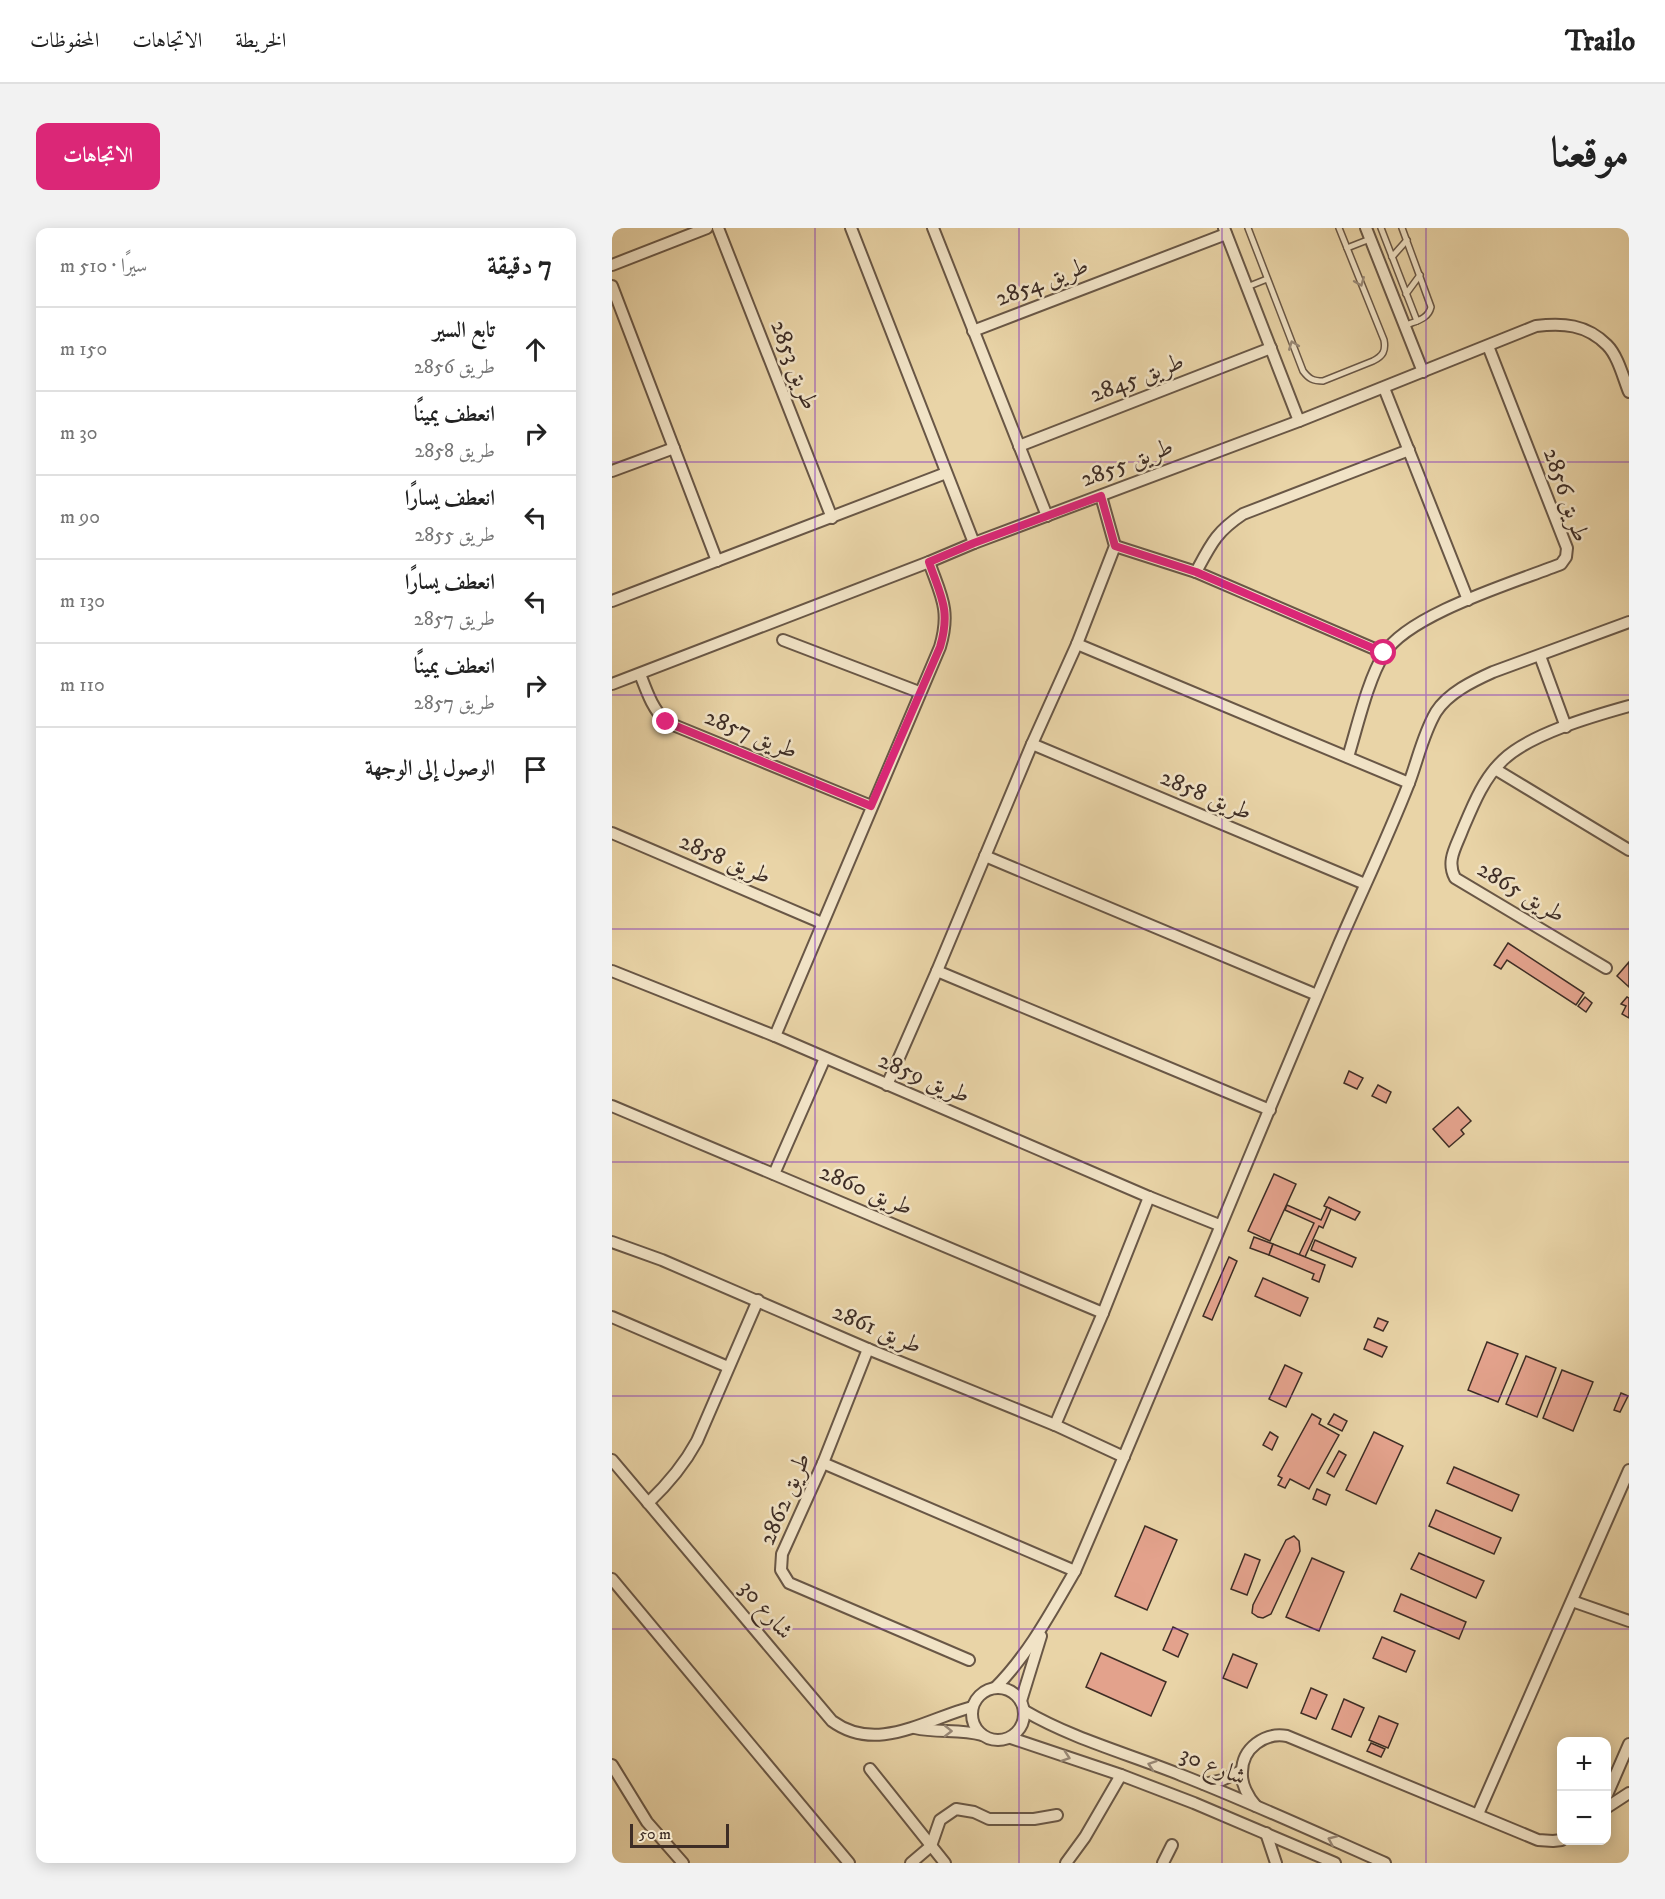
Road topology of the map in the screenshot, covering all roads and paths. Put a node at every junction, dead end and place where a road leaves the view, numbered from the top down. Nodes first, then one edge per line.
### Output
1 (707, 228) edge
2 (718, 228) edge
3 (851, 228) edge
4 (933, 228) edge
5 (1248, 228) edge
6 (1339, 228) edge
7 (1366, 228) edge
8 (1381, 228) edge
9 (1402, 228) edge
10 (1225, 231) edge
11 (1371, 239) junction
12 (1407, 240) junction
13 (1347, 248) junction
14 (1392, 257) junction
15 (612, 265) edge
16 (1420, 275) junction
17 (1267, 279) junction
18 (612, 286) edge
19 (1247, 287) junction
20 (1406, 294) junction
21 (1417, 321) junction
22 (1404, 326) junction
23 (973, 331) junction
24 (1488, 346) junction
25 (1271, 348) junction
26 (1423, 372) junction
27 (1384, 388) junction
28 (1629, 392) edge
29 (1299, 421) junction
30 (1019, 446) junction
31 (674, 448) junction
32 (1409, 450) junction
33 (612, 471) edge
34 (946, 473) junction
35 (1101, 496) junction
36 (1047, 516) junction
37 (832, 518) junction
38 (974, 543) junction
39 (1115, 546) junction
40 (717, 561) junction
41 (929, 562) junction
42 (1196, 572) junction
43 (1468, 600) junction
44 (612, 601) edge
45 (1629, 622) edge
46 (783, 640) dead end
47 (1077, 644) junction
48 (1384, 653) junction
49 (1540, 656) junction
50 (640, 674) junction
51 (612, 684) edge
52 (919, 692) junction
53 (1629, 706) edge
54 (1566, 727) junction
55 (1032, 744) junction
56 (1348, 757) junction
57 (1495, 769) junction
58 (1408, 783) junction
59 (871, 806) junction
60 (612, 833) edge
61 (1629, 850) edge
62 (985, 856) junction
63 (1365, 884) junction
64 (822, 923) junction
65 (1606, 968) dead end
66 (612, 971) edge
67 (938, 971) junction
68 (1317, 995) junction
69 (775, 1036) junction
70 (825, 1058) junction
71 (887, 1085) junction
72 (612, 1106) edge
73 (1270, 1110) junction
74 (774, 1174) junction
75 (1149, 1197) junction
76 (1219, 1225) junction
77 (612, 1242) edge
78 (758, 1300) junction
79 (1103, 1313) junction
80 (612, 1317) edge
81 (868, 1349) junction
82 (728, 1367) junction
83 (1054, 1425) junction
84 (1124, 1457) junction
85 (612, 1460) edge
86 (823, 1463) junction
87 (1629, 1470) edge
88 (648, 1503) junction
89 (1075, 1571) junction
90 (612, 1579) edge
91 (1572, 1601) junction
92 (1629, 1621) edge
93 (1045, 1624) junction
94 (969, 1660) dead end
95 (995, 1688) junction
96 (1023, 1706) junction
97 (972, 1707) junction
98 (914, 1728) junction
99 (982, 1735) junction
100 (1011, 1738) junction
101 (1629, 1744) edge
102 (612, 1765) edge
103 (870, 1769) dead end
104 (1241, 1771) junction
105 (1121, 1775) junction
106 (1204, 1784) junction
107 (1609, 1791) edge
108 (1629, 1793) edge
109 (1611, 1805) edge
110 (1256, 1806) junction
111 (1478, 1814) junction
112 (1056, 1815) dead end
113 (1266, 1833) junction
114 (1557, 1840) edge
115 (1172, 1845) dead end
116 (931, 1846) junction
117 (1329, 1862) edge
118 (683, 1863) edge
119 (849, 1863) edge
120 (911, 1863) edge
121 (945, 1863) edge
122 (1066, 1863) edge
123 (1163, 1863) edge
124 (1276, 1863) edge
125 (1385, 1863) edge

1 - 15 street
2 - 37 street, طريق 2853
3 - 34 street
4 - 23 street
5 - 17 lane
6 - 13 lane
7 - 11 street
8 - 14 lane
9 - 12 lane
10 - 19 street, طريق 2854
10 - 23 street, طريق 2854
11 - 13 lane
11 - 22 street
12 - 14 lane
12 - 16 lane
13 -> 17 lane
14 - 20 lane
16 - 20 lane
16 - 21 lane
17 - 19 lane
18 - 31 street
19 - 25 street, طريق 2854
20 - 21 lane
21 - 22 lane
22 - 26 street
23 - 30 street
24 - 26 street, طريق 2855
24 - 28 street, طريق 2855
24 - 43 street, طريق 2856
25 - 29 street, طريق 2854
25 - 30 street, طريق 2845
26 - 27 street, طريق 2855
27 - 29 street, طريق 2855
27 - 32 street
29 - 35 street, طريق 2855
30 - 36 street
31 - 33 street
31 - 40 street
32 - 42 street
32 - 43 street
34 - 37 street
34 - 38 street
35 - 36 street, طريق 2855
35 - 39 street
36 - 38 street, طريق 2855
37 - 40 street
38 - 41 street, طريق 2855
39 - 42 street
39 - 47 street
40 - 44 street
41 - 50 street, طريق 2855
41 - 52 street
42 - 48 street
43 - 48 street, طريق 2856
45 - 49 street
46 - 52 street
47 - 55 street
47 - 56 street
48 - 56 street, طريق 2856
49 - 54 street
49 - 58 street
50 - 51 street, طريق 2855
50 - 59 street, طريق 2857
52 - 59 street
53 - 54 street, طريق 2865
54 - 57 street, طريق 2865
55 - 62 street
55 - 63 street, طريق 2858
56 - 58 street
57 - 61 street
57 - 65 street, طريق 2865
58 - 63 street
59 - 64 street
60 - 64 street, طريق 2858
62 - 67 street
62 - 68 street
63 - 68 street
64 - 69 street
66 - 69 street, طريق 2859
67 - 71 street
67 - 73 street
68 - 73 street
69 - 70 street, طريق 2859
70 - 71 street, طريق 2859
70 - 74 street
71 - 75 street, طريق 2859
72 - 74 street, طريق 2860
73 - 76 street
74 - 79 street, طريق 2860
75 - 76 street, طريق 2859
75 - 79 street
76 - 84 street
77 - 78 street, طريق 2861
78 - 81 street, طريق 2861
78 - 82 street
79 - 83 street
80 - 82 street
81 - 83 street, طريق 2861
81 - 86 street, طريق 2862
82 - 88 street
83 - 84 street, طريق 2861
84 - 89 street
85 - 88 street, شارع 30
86 - 89 street
86 - 94 street, طريق 2862
87 - 91 street
88 - 98 street, شارع 30
89 - 93 street
90 - 119 street
91 - 92 street
91 - 111 street
93 - 95 street
93 - 96 street
95 - 96 street, شارع 30
95 - 97 street, شارع 30
96 - 100 street
106 -> 96 street, شارع 30
97 - 98 street, شارع 30
97 - 99 street
98 -> 99 street, شارع 30
99 - 100 street, شارع 30
100 -> 105 street, شارع 30
101 - 107 street
102 - 118 street
103 - 116 street
104 - 106 street
104 - 110 street
104 - 111 street
105 - 113 street, شارع 30
105 - 122 street
106 - 110 street, شارع 30
108 - 109 street
125 -> 110 street, شارع 30
111 - 114 street
112 - 116 street
113 - 117 street, شارع 30
113 - 124 street
115 - 123 street
116 - 120 street
116 - 121 street

